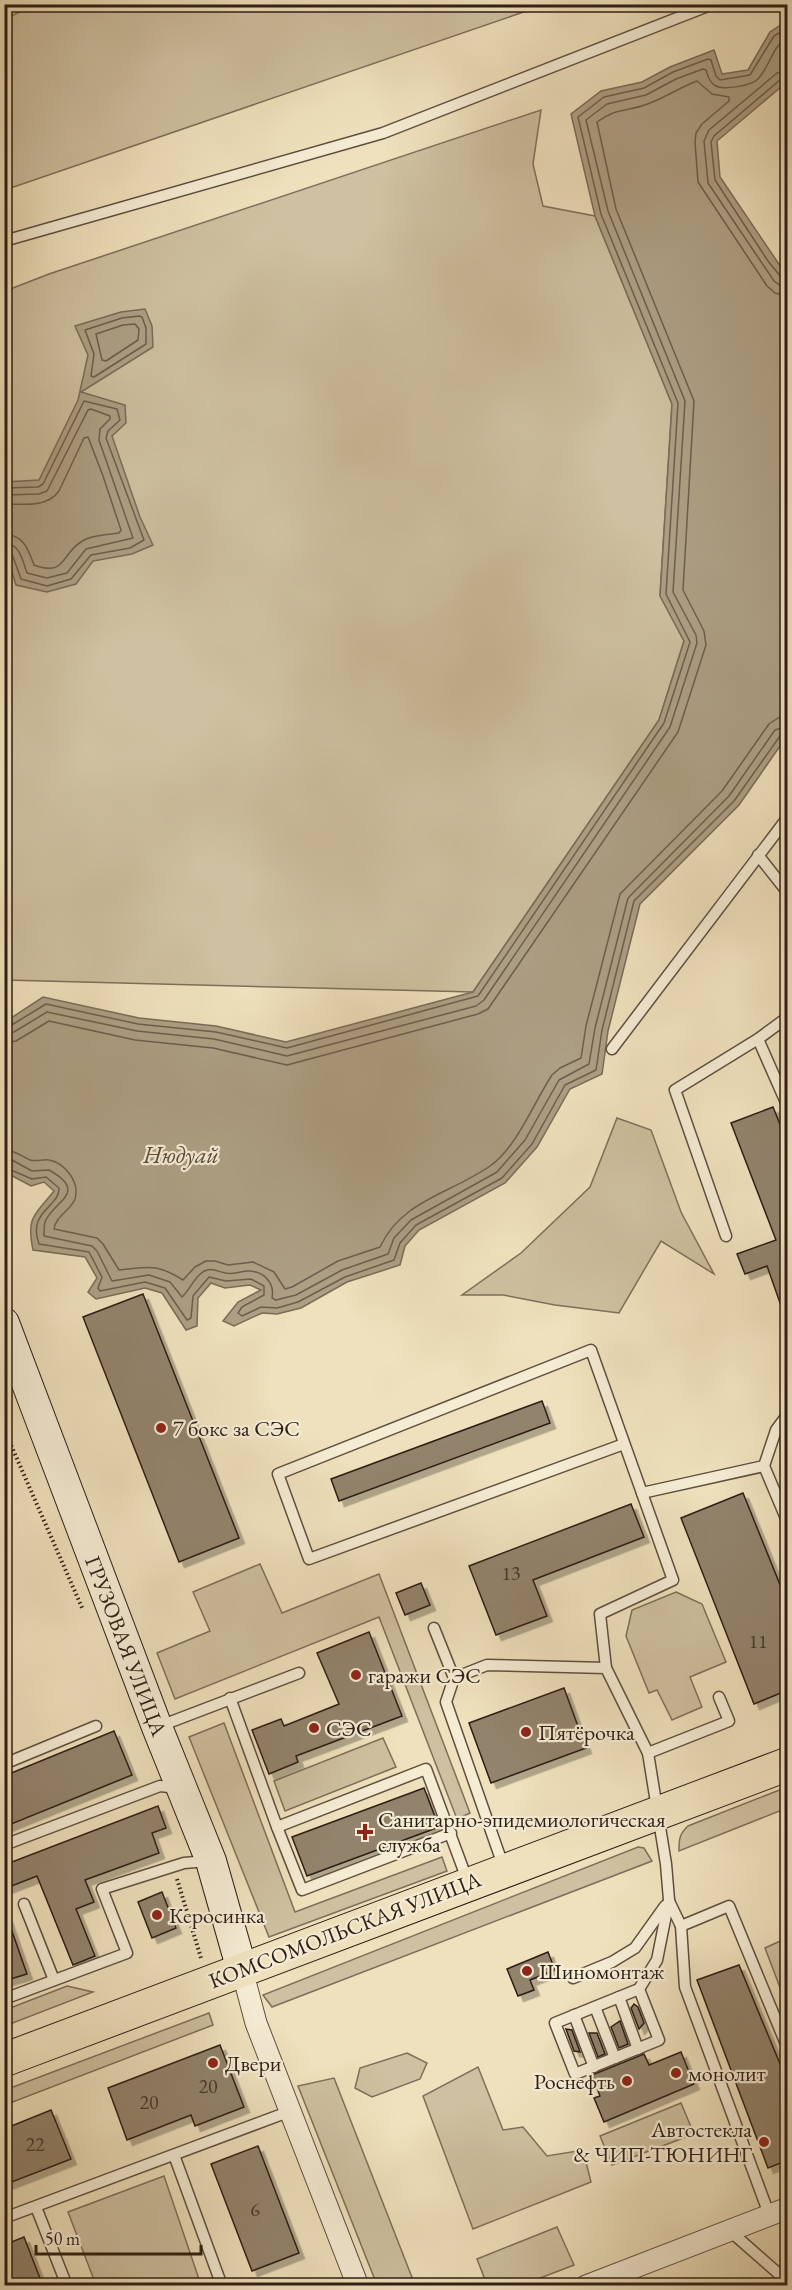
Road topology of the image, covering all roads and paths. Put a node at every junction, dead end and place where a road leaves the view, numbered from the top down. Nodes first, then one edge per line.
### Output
1 (712, 4) edge
2 (4, 241) edge
3 (788, 817) edge
4 (758, 855) junction
5 (788, 893) edge
6 (788, 1017) edge
7 (758, 1040) junction
8 (612, 1049) dead end
9 (788, 1107) edge
10 (726, 1236) dead end
11 (4, 1323) edge
12 (788, 1414) edge
13 (4, 1429) edge
14 (624, 1444) junction
15 (764, 1466) junction
16 (642, 1493) junction
17 (788, 1523) edge
18 (85, 1615) dead end
19 (434, 1628) dead end
20 (606, 1668) junction
21 (299, 1673) dead end
22 (454, 1678) junction
23 (719, 1696) dead end
24 (231, 1698) junction
25 (96, 1726) dead end
26 (157, 1727) junction
27 (648, 1754) junction
28 (4, 1764) edge
29 (788, 1764) edge
30 (181, 1788) junction
31 (658, 1813) junction
32 (277, 1827) junction
33 (451, 1833) junction
34 (4, 1845) edge
35 (211, 1861) junction
36 (174, 1867) junction
37 (505, 1870) junction
38 (469, 1884) junction
39 (669, 1900) junction
40 (24, 1904) dead end
41 (681, 1926) junction
42 (202, 1963) dead end
43 (242, 1970) junction
44 (573, 1978) dead end
45 (54, 1980) junction
46 (639, 1989) junction
47 (619, 1997) junction
48 (4, 1999) edge
49 (595, 2007) junction
50 (574, 2015) junction
51 (638, 2049) junction
52 (788, 2049) edge
53 (615, 2058) junction
54 (4, 2060) edge
55 (594, 2067) junction
56 (288, 2112) junction
57 (174, 2155) junction
58 (36, 2207) junction
59 (778, 2211) edge
60 (4, 2218) edge
61 (729, 2230) junction
62 (788, 2282) edge
63 (67, 2286) edge
64 (222, 2286) edge
65 (358, 2286) edge
66 (586, 2286) edge

1 - 2 lane
3 - 4 lane
4 - 5 lane
4 - 8 lane
6 - 7 lane
7 - 9 lane
7 - 10 lane
11 - 26 main road, ГРУЗОВАЯ УЛИЦА
12 - 15 lane
13 - 18 path
14 - 14 lane
14 - 16 lane
15 - 16 lane
15 - 17 lane
16 - 20 lane
19 - 22 lane
20 - 22 lane
20 - 27 lane
21 - 24 lane
22 - 37 lane
23 - 27 lane
24 - 26 lane
24 - 32 lane
25 - 28 lane
26 - 30 main road, ГРУЗОВАЯ УЛИЦА
27 - 31 lane
29 - 31 main road, КОМСОМОЛЬСКАЯ УЛИЦА
30 - 34 lane
30 - 35 main road, ГРУЗОВАЯ УЛИЦА
31 - 37 main road, КОМСОМОЛЬСКАЯ УЛИЦА
31 - 39 lane
32 - 33 lane
32 - 33 lane
33 - 38 lane
35 - 36 lane
35 - 43 main road, ГРУЗОВАЯ УЛИЦА
36 - 42 path
36 - 45 lane
37 - 38 main road, КОМСОМОЛЬСКАЯ УЛИЦА
38 - 43 main road, КОМСОМОЛЬСКАЯ УЛИЦА
39 - 41 lane
39 - 44 lane
39 - 46 lane
40 - 45 lane
41 - 52 lane
41 - 59 lane
43 - 54 main road, КОМСОМОЛЬСКАЯ УЛИЦА
43 - 56 street
45 - 48 lane
46 - 47 lane
46 - 51 lane
47 - 49 lane
47 - 51 lane
49 - 50 lane
49 - 53 lane
50 - 55 lane
50 - 55 lane
51 - 53 lane
53 - 55 lane
56 - 57 lane
56 - 65 street
57 - 58 lane
57 - 64 lane
58 - 60 lane
58 - 63 lane
59 - 61 street
61 - 62 lane
61 - 66 street

